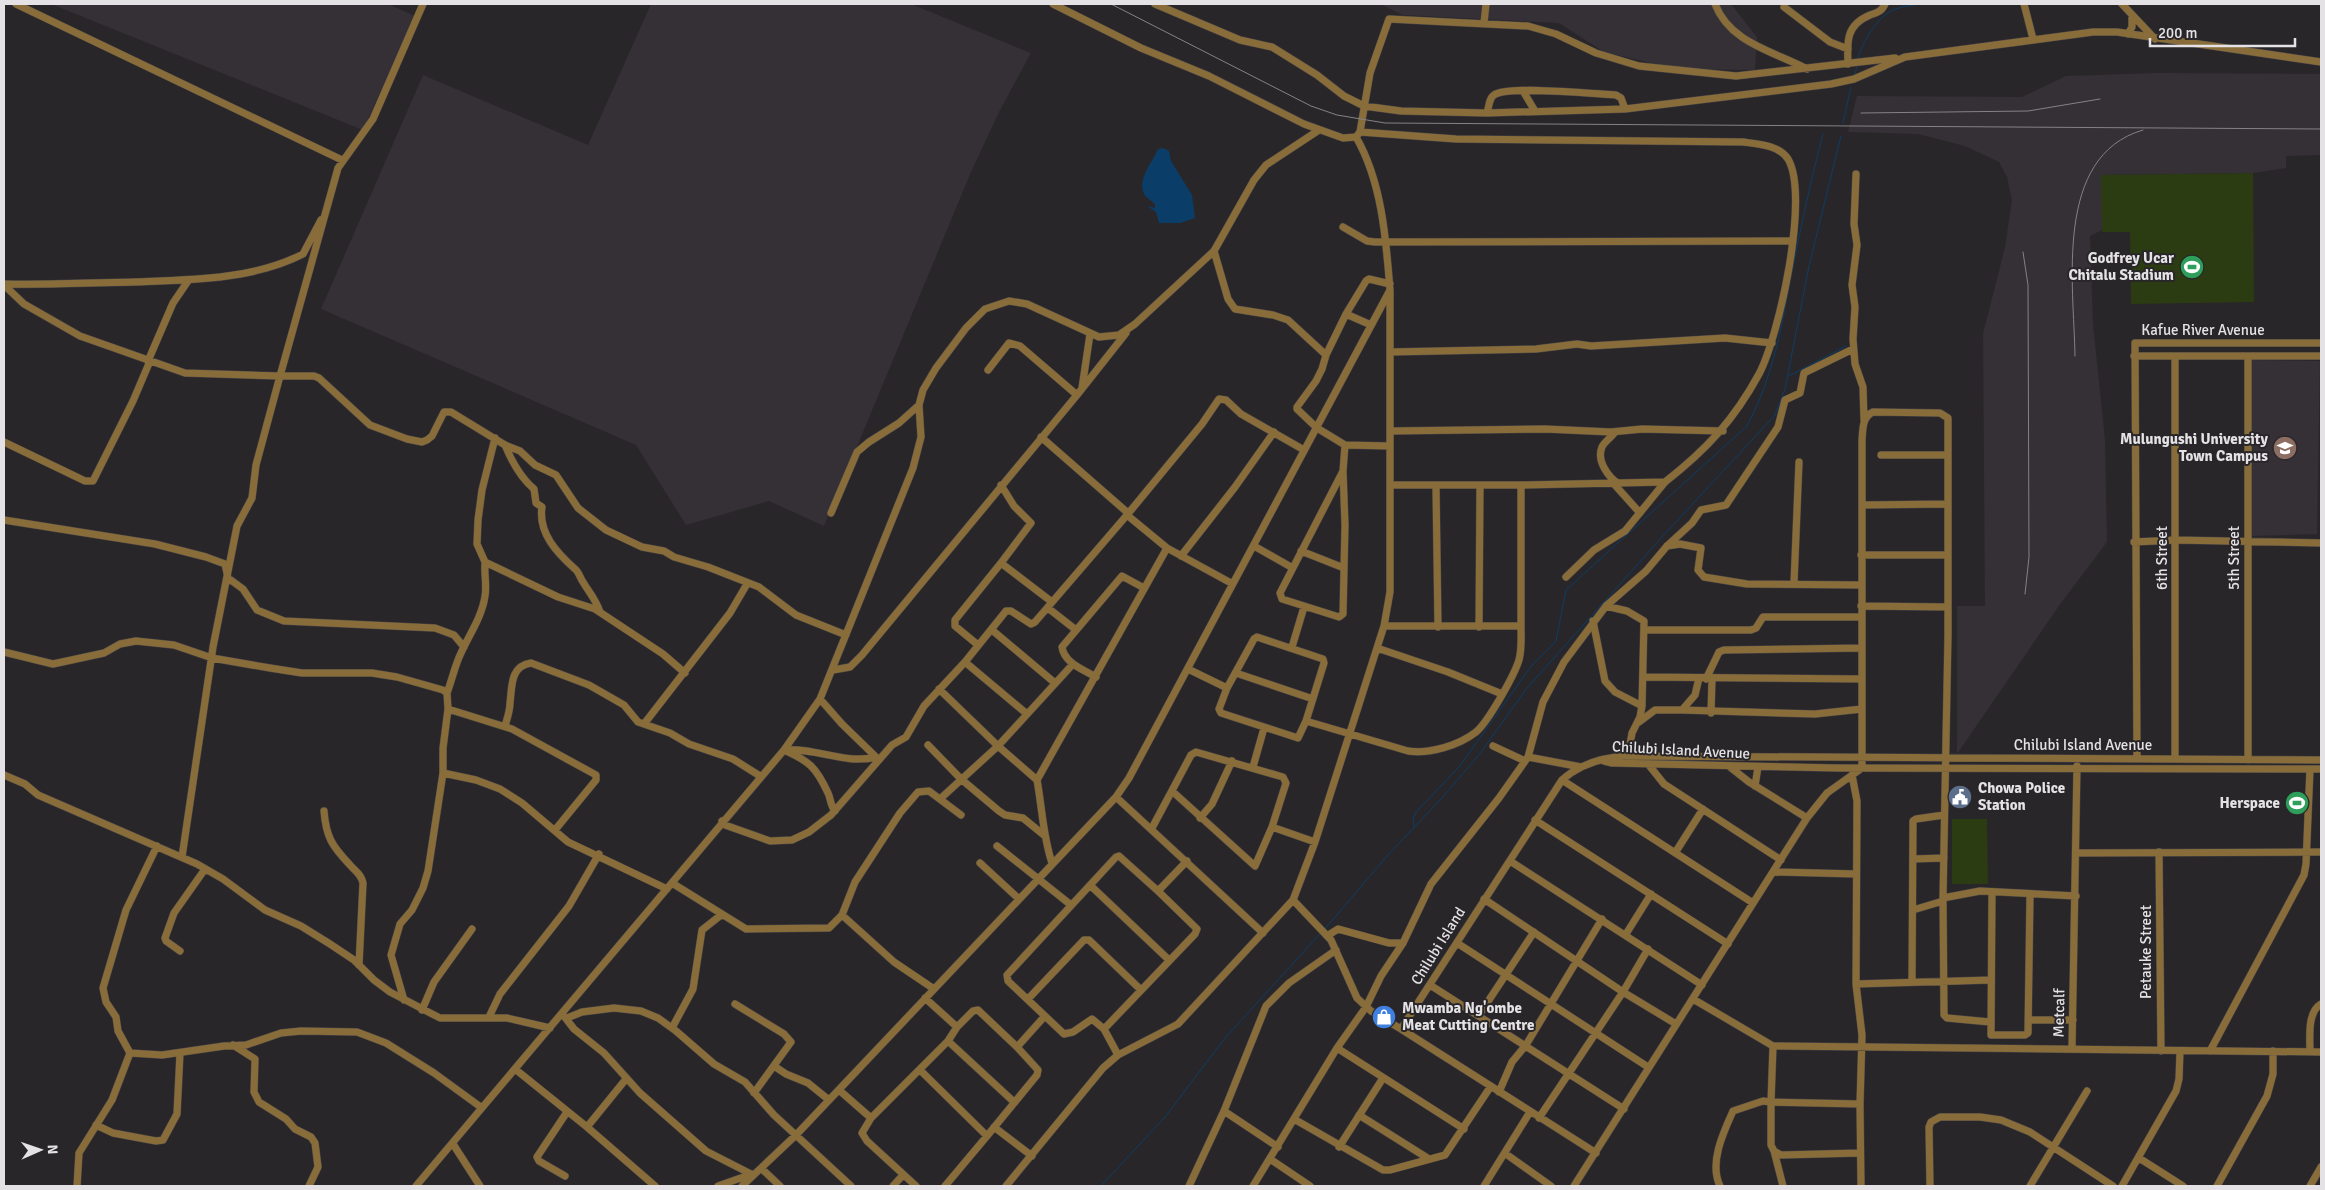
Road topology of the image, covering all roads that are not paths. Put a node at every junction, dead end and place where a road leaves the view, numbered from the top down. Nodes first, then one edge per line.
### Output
1 (16, 4) edge
2 (423, 4) edge
3 (1053, 4) edge
4 (1155, 4) edge
5 (1486, 4) edge
6 (1715, 4) edge
7 (1885, 4) edge
8 (2024, 4) edge
9 (2122, 4) edge
10 (1784, 7) dead end
11 (2132, 16) junction
12 (1484, 23) junction
13 (2128, 34) junction
14 (2033, 39) junction
15 (2155, 39) junction
16 (1848, 49) junction
17 (1905, 57) junction
18 (2321, 62) edge
19 (1848, 64) junction
20 (1808, 69) junction
21 (1523, 91) junction
22 (1364, 106) junction
23 (1625, 109) junction
24 (1535, 111) junction
25 (1487, 113) junction
26 (1319, 130) junction
27 (1358, 135) junction
28 (342, 160) junction
29 (1856, 174) dead end
30 (324, 215) junction
31 (1343, 228) dead end
32 (1792, 240) junction
33 (1387, 242) junction
34 (1214, 251) junction
35 (188, 281) junction
36 (4, 285) edge
37 (1390, 287) junction
38 (1346, 314) junction
39 (1371, 325) junction
40 (1127, 331) junction
41 (1090, 334) junction
42 (1772, 343) junction
43 (2321, 344) edge
44 (1854, 349) junction
45 (1390, 352) junction
46 (1326, 355) junction
47 (2134, 356) junction
48 (2248, 356) junction
49 (2321, 356) edge
50 (2175, 357) junction
51 (149, 361) junction
52 (988, 370) dead end
53 (280, 376) junction
54 (1080, 392) junction
55 (919, 405) junction
56 (1864, 420) junction
57 (1317, 428) junction
58 (1390, 431) junction
59 (1723, 431) junction
60 (1274, 432) junction
61 (1615, 432) junction
62 (1041, 437) junction
63 (495, 438) junction
64 (4, 442) edge
65 (505, 445) junction
66 (1346, 445) junction
67 (1390, 446) junction
68 (1304, 450) junction
69 (1881, 455) dead end
70 (1947, 455) junction
71 (1799, 462) dead end
72 (1343, 471) junction
73 (1665, 482) junction
74 (1616, 484) junction
75 (1002, 485) junction
76 (1391, 485) junction
77 (1521, 485) junction
78 (1436, 486) junction
79 (1480, 486) junction
80 (1947, 504) junction
81 (1862, 505) junction
82 (831, 513) dead end
83 (1640, 513) junction
84 (1128, 514) junction
85 (4, 520) edge
86 (2176, 540) junction
87 (2134, 542) junction
88 (2248, 542) junction
89 (2321, 543) edge
90 (1254, 546) junction
91 (1667, 546) junction
92 (1167, 548) junction
93 (1301, 551) junction
94 (1861, 555) junction
95 (1947, 555) junction
96 (1181, 556) junction
97 (485, 562) junction
98 (1001, 563) junction
99 (1292, 567) junction
100 (1344, 568) junction
101 (1566, 577) dead end
102 (228, 578) junction
103 (1794, 583) junction
104 (746, 584) junction
105 (1231, 584) junction
106 (1861, 585) junction
107 (1144, 588) junction
108 (1050, 605) junction
109 (1606, 606) junction
110 (1861, 606) junction
111 (1304, 607) junction
112 (1948, 607) junction
113 (600, 613) junction
114 (1862, 618) junction
115 (1593, 621) junction
116 (1384, 626) junction
117 (1521, 626) junction
118 (1438, 627) junction
119 (1480, 627) junction
120 (992, 630) junction
121 (1076, 630) junction
122 (1645, 630) junction
123 (846, 635) junction
124 (978, 645) junction
125 (464, 647) junction
126 (1292, 647) junction
127 (1377, 648) junction
128 (1862, 648) junction
129 (4, 652) edge
130 (212, 658) junction
131 (965, 662) junction
132 (1073, 664) junction
133 (1188, 669) junction
134 (832, 670) junction
135 (685, 673) junction
136 (1236, 673) junction
137 (1643, 677) junction
138 (1096, 678) junction
139 (1706, 679) junction
140 (1862, 679) junction
141 (1055, 683) junction
142 (1227, 688) junction
143 (939, 689) junction
144 (447, 693) junction
145 (1502, 694) junction
146 (1313, 698) junction
147 (820, 699) junction
148 (1642, 706) junction
149 (448, 709) junction
150 (1682, 710) junction
151 (1862, 710) junction
152 (1710, 712) junction
153 (1027, 714) junction
154 (1306, 720) junction
155 (644, 724) junction
156 (1636, 724) junction
157 (505, 726) junction
158 (1264, 728) junction
159 (1350, 734) junction
160 (928, 745) dead end
161 (998, 746) junction
162 (1493, 746) dead end
163 (784, 750) junction
164 (1628, 756) junction
165 (878, 758) junction
166 (1862, 758) junction
167 (1946, 758) junction
168 (1526, 759) junction
169 (2175, 759) junction
170 (1603, 760) junction
171 (2077, 760) junction
172 (2137, 760) junction
173 (2248, 760) junction
174 (2321, 760) edge
175 (1232, 761) junction
176 (1648, 764) junction
177 (1253, 767) junction
178 (1581, 767) junction
179 (1729, 767) junction
180 (1758, 767) junction
181 (1862, 768) junction
182 (1945, 768) junction
183 (2077, 769) junction
184 (2310, 769) junction
185 (2321, 769) edge
186 (443, 774) junction
187 (4, 775) edge
188 (1852, 775) junction
189 (760, 776) junction
190 (962, 779) junction
191 (1037, 780) junction
192 (1562, 780) junction
193 (1755, 786) junction
194 (1172, 791) junction
195 (1116, 797) junction
196 (940, 799) junction
197 (1704, 809) junction
198 (324, 811) dead end
199 (835, 811) junction
200 (961, 815) dead end
201 (1944, 815) junction
202 (1200, 818) junction
203 (1807, 818) junction
204 (1535, 820) junction
205 (722, 822) junction
206 (1272, 827) junction
207 (1152, 828) junction
208 (555, 830) junction
209 (1045, 836) junction
210 (1316, 842) junction
211 (157, 846) junction
212 (997, 846) dead end
213 (2306, 851) junction
214 (2159, 852) junction
215 (2321, 852) edge
216 (1675, 853) junction
217 (2076, 853) junction
218 (599, 854) junction
219 (182, 857) junction
220 (1944, 858) junction
221 (1913, 859) junction
222 (1510, 860) junction
223 (1780, 860) junction
224 (1187, 861) junction
225 (980, 863) dead end
226 (1052, 863) junction
227 (205, 869) junction
228 (1774, 872) junction
229 (1856, 874) junction
230 (1038, 878) junction
231 (669, 886) junction
232 (1091, 886) junction
233 (1158, 891) junction
234 (1992, 892) junction
235 (1651, 894) junction
236 (2030, 894) junction
237 (2076, 896) junction
238 (1018, 899) junction
239 (1484, 899) junction
240 (1943, 899) junction
241 (1293, 900) junction
242 (1753, 902) junction
243 (1071, 905) junction
244 (1913, 910) junction
245 (721, 915) junction
246 (842, 915) junction
247 (1602, 919) junction
248 (472, 929) dead end
249 (1534, 932) junction
250 (1263, 933) junction
251 (1326, 934) junction
252 (1626, 934) junction
253 (1403, 943) junction
254 (1457, 943) junction
255 (1728, 944) junction
256 (1648, 949) junction
257 (1336, 950) junction
258 (180, 951) dead end
259 (1169, 960) junction
260 (1577, 960) junction
261 (359, 965) junction
262 (1506, 973) junction
263 (1991, 980) junction
264 (1944, 981) junction
265 (1912, 982) junction
266 (1856, 984) junction
267 (1430, 985) junction
268 (1702, 985) junction
269 (934, 989) junction
270 (1142, 990) junction
271 (1623, 992) junction
272 (925, 998) junction
273 (1028, 999) junction
274 (1693, 999) junction
275 (404, 1000) junction
276 (1551, 1003) junction
277 (735, 1004) dead end
278 (2321, 1004) edge
279 (1366, 1007) junction
280 (422, 1010) junction
281 (1479, 1015) junction
282 (565, 1016) junction
283 (489, 1017) junction
284 (1044, 1017) junction
285 (2029, 1020) junction
286 (2073, 1020) junction
287 (1990, 1022) junction
288 (1676, 1024) junction
289 (957, 1027) junction
290 (550, 1028) junction
291 (672, 1028) junction
292 (1104, 1029) junction
293 (1402, 1029) junction
294 (1596, 1033) junction
295 (2012, 1035) junction
296 (948, 1041) junction
297 (232, 1045) junction
298 (1526, 1045) junction
299 (1773, 1046) junction
300 (1017, 1047) junction
301 (1861, 1047) junction
302 (1337, 1048) junction
303 (2013, 1048) junction
304 (2072, 1048) junction
305 (2160, 1051) junction
306 (2180, 1051) junction
307 (2210, 1051) junction
308 (2273, 1051) junction
309 (2310, 1052) junction
310 (2321, 1052) edge
311 (130, 1053) junction
312 (180, 1053) junction
313 (1118, 1055) junction
314 (774, 1066) junction
315 (1648, 1067) junction
316 (515, 1069) junction
317 (920, 1070) junction
318 (1569, 1072) junction
319 (1383, 1078) junction
320 (626, 1079) junction
321 (1491, 1086) junction
322 (839, 1090) junction
323 (2087, 1091) dead end
324 (1499, 1092) junction
325 (754, 1093) junction
326 (829, 1100) junction
327 (1014, 1102) junction
328 (1772, 1102) junction
329 (1860, 1104) junction
330 (482, 1108) junction
331 (1624, 1109) junction
332 (1224, 1111) junction
333 (567, 1112) junction
334 (1530, 1112) junction
335 (1360, 1115) junction
336 (871, 1118) junction
337 (1539, 1118) junction
338 (1294, 1119) junction
339 (96, 1125) junction
340 (587, 1127) junction
341 (994, 1127) junction
342 (1464, 1128) junction
343 (796, 1134) junction
344 (987, 1136) junction
345 (452, 1144) junction
346 (1278, 1146) junction
347 (1339, 1147) junction
348 (2053, 1147) junction
349 (1774, 1151) junction
350 (1596, 1153) junction
351 (1860, 1153) junction
352 (1506, 1154) junction
353 (1032, 1156) junction
354 (2139, 1158) junction
355 (1270, 1159) junction
356 (1429, 1160) junction
357 (2321, 1167) edge
358 (762, 1169) junction
359 (753, 1174) junction
360 (903, 1175) junction
361 (565, 1176) dead end
362 (1542, 1184) edge
363 (77, 1186) edge
364 (309, 1186) edge
365 (416, 1186) edge
366 (480, 1186) edge
367 (655, 1186) edge
368 (718, 1186) edge
369 (742, 1186) edge
370 (780, 1186) edge
371 (851, 1186) edge
372 (893, 1186) edge
373 (916, 1186) edge
374 (945, 1186) edge
375 (1006, 1186) edge
376 (1189, 1186) edge
377 (1253, 1186) edge
378 (1310, 1186) edge
379 (1484, 1186) edge
380 (1551, 1186) edge
381 (1574, 1186) edge
382 (1720, 1186) edge
383 (1783, 1186) edge
384 (1861, 1186) edge
385 (1930, 1186) edge
386 (2030, 1186) edge
387 (2114, 1186) edge
388 (2122, 1186) edge
389 (2183, 1186) edge
390 (2217, 1186) edge
391 (2310, 1186) edge

1 - 28 street
2 - 28 street
3 - 26 street
4 - 22 street
5 - 12 street
6 - 20 street
7 - 16 street
8 - 14 street
9 - 11 street
10 - 16 street
11 - 13 street
11 - 15 street
12 - 20 street
12 - 22 street
13 - 14 street
13 - 15 street
14 - 17 street
15 - 18 street
16 - 19 street
17 - 19 street
17 - 23 street
19 - 20 street
21 - 23 street
21 - 24 street
21 - 25 street
22 - 25 street
22 - 27 street
23 - 24 street
24 - 25 street
26 - 27 street
26 - 34 street
27 - 32 street
27 - 33 street
28 - 30 street
29 - 44 street
30 - 35 street
30 - 53 street
31 - 33 street
32 - 33 street
32 - 42 street
33 - 37 street
34 - 40 street
34 - 46 street
35 - 36 street
35 - 51 street
36 - 51 street
37 - 38 street
37 - 39 street
37 - 45 street
38 - 39 street
38 - 46 street
39 - 57 street
40 - 41 street
40 - 54 street
41 - 54 street
41 - 55 street
42 - 45 street
42 - 59 street
43 - 47 street, Kafue River Avenue
44 - 56 street
44 - 91 street
45 - 58 street
46 - 57 street
47 - 50 street, Kafue River Avenue
47 - 87 street
48 - 49 street, Kafue River Avenue
48 - 50 street, Kafue River Avenue
48 - 88 street, 5th Street
50 - 86 street, 6th Street
51 - 53 street
51 - 64 street
52 - 54 street
53 - 63 street
53 - 102 street
54 - 62 street
55 - 82 street
55 - 123 street
56 - 70 street
56 - 81 street
57 - 66 street
57 - 68 street
58 - 61 street
58 - 67 street
59 - 61 street
59 - 73 street
60 - 68 street
60 - 84 street
60 - 96 street
61 - 74 street
62 - 75 street
62 - 84 street
63 - 65 street
63 - 97 street
65 - 104 street
65 - 113 street
66 - 67 street
66 - 72 street
67 - 76 street
68 - 90 street
69 - 70 street
70 - 80 street
71 - 103 street
72 - 93 street
72 - 100 street
73 - 74 street
73 - 83 street
74 - 77 street
74 - 83 street
75 - 98 street
75 - 134 street
76 - 78 street
76 - 116 street
77 - 79 street
77 - 117 street
78 - 79 street
78 - 118 street
79 - 119 street
80 - 81 street
80 - 95 street
81 - 94 street
83 - 101 street
84 - 92 street
84 - 108 street
85 - 102 street
86 - 87 street
86 - 88 street
86 - 169 street, 6th Street
87 - 172 street
88 - 89 street
88 - 173 street, 5th Street
90 - 99 street
90 - 105 street
91 - 103 street
91 - 109 street
92 - 96 street
92 - 107 street
93 - 99 street
93 - 100 street
94 - 95 street
94 - 106 street
95 - 112 street
96 - 105 street
97 - 113 street
97 - 125 street
98 - 108 street
98 - 124 street
99 - 111 street
100 - 111 street
102 - 125 street
102 - 130 street
103 - 106 street
104 - 123 street
104 - 135 street
105 - 133 street
106 - 110 street
107 - 121 street
107 - 138 street
108 - 120 street
108 - 121 street
109 - 115 street
109 - 122 street
110 - 112 street
110 - 114 street
111 - 126 street
112 - 167 street
113 - 135 street
114 - 122 street
114 - 128 street
115 - 148 street
115 - 168 street
116 - 118 street
116 - 127 street
117 - 119 street
117 - 145 street
118 - 119 street
120 - 124 street
120 - 141 street
121 - 132 street
122 - 137 street
123 - 134 street
124 - 131 street
125 - 144 street
126 - 136 street
126 - 146 street
127 - 145 street
127 - 159 street
128 - 139 street
128 - 140 street
129 - 130 street
130 - 144 street
130 - 219 street
131 - 143 street
131 - 153 street
132 - 138 street
132 - 141 street
133 - 142 street
133 - 195 street
134 - 147 street
135 - 155 street
136 - 142 street
136 - 146 street
137 - 139 street
137 - 148 street
138 - 191 street
139 - 140 street
139 - 150 street
139 - 152 street
140 - 151 street
141 - 153 street
142 - 158 street
143 - 161 street
143 - 165 street
144 - 149 street
145 - 159 street
146 - 154 street
147 - 163 street
147 - 165 street
148 - 156 street
149 - 157 street
149 - 186 street
150 - 152 street
150 - 156 street
151 - 152 street
151 - 166 street
153 - 161 street
154 - 158 street
154 - 159 street
155 - 157 street
155 - 189 street
156 - 164 street
157 - 208 street
158 - 177 street
159 - 210 street
160 - 190 street
161 - 190 street
161 - 191 street
162 - 168 street
163 - 165 street
163 - 189 street
163 - 199 street
164 - 166 street, Chilubi Island Avenue
164 - 170 street, Chilubi Island Avenue
165 - 199 street
166 - 167 street, Chilubi Island Avenue
166 - 181 street
167 - 171 street, Chilubi Island Avenue
167 - 182 street
168 - 178 street
168 - 253 street
169 - 172 street, Chilubi Island Avenue
169 - 173 street, Chilubi Island Avenue
170 - 176 street, Chilubi Island Avenue
170 - 178 street, Chilubi Island
171 - 172 street, Chilubi Island Avenue
171 - 183 street, Metcalf
173 - 174 street, Chilubi Island Avenue
175 - 177 street
175 - 194 street
175 - 202 street
176 - 179 street, Chilubi Island Avenue
176 - 197 street
177 - 206 street
178 - 192 street, Chilubi Island
179 - 180 street, Chilubi Island Avenue
179 - 193 street
180 - 181 street, Chilubi Island Avenue
180 - 193 street
181 - 182 street, Chilubi Island Avenue
181 - 188 street
182 - 183 street, Chilubi Island Avenue
182 - 201 street
183 - 184 street, Chilubi Island Avenue
183 - 217 street, Metcalf
184 - 185 street, Chilubi Island Avenue
184 - 213 street
186 - 208 street
186 - 275 street
187 - 211 street
188 - 203 street
188 - 229 street
189 - 205 street
190 - 196 street
190 - 209 street
191 - 209 street
192 - 204 street, Chilubi Island
192 - 216 street
193 - 203 street
194 - 202 street
194 - 207 street
195 - 207 street
195 - 226 street
196 - 200 street
196 - 246 street
197 - 216 street
197 - 223 street
198 - 261 street
199 - 205 street
201 - 220 street
201 - 221 street
202 - 206 street
203 - 223 street
204 - 222 street, Chilubi Island
204 - 235 street
205 - 231 street
206 - 210 street
207 - 224 street
208 - 218 street
209 - 226 street
210 - 241 street
211 - 219 street
211 - 311 street
212 - 230 street
213 - 214 street
213 - 215 street
213 - 307 street
214 - 217 street
214 - 305 street, Petauke Street
216 - 242 street
217 - 237 street, Metcalf
218 - 231 street
218 - 283 street
219 - 227 street
220 - 221 street
220 - 240 street
221 - 244 street
222 - 239 street, Chilubi Island
222 - 247 street
223 - 228 street
224 - 233 street
224 - 250 street
225 - 238 street
226 - 230 street
227 - 258 street
227 - 261 street
228 - 229 street
228 - 242 street
229 - 266 street
230 - 238 street
230 - 243 street
231 - 245 street
231 - 282 street
232 - 233 street
232 - 243 street
232 - 259 street
233 - 259 street
234 - 236 street
234 - 240 street
234 - 263 street
235 - 252 street
235 - 255 street
236 - 237 street
236 - 285 street
237 - 286 street, Metcalf
238 - 269 street
239 - 249 street
239 - 254 street, Chilubi Island
240 - 244 street
240 - 264 street
241 - 250 street
241 - 251 street
242 - 255 street
243 - 273 street
244 - 265 street
245 - 246 street
245 - 291 street
246 - 269 street
247 - 252 street
247 - 260 street
248 - 280 street
249 - 260 street
249 - 262 street
250 - 313 street
251 - 253 street
251 - 257 street
252 - 256 street
253 - 279 street
254 - 262 street
254 - 267 street, Chilubi Island
255 - 268 street
256 - 268 street
256 - 271 street
257 - 279 street
257 - 332 street
259 - 270 street
260 - 271 street
260 - 276 street
261 - 275 street
262 - 276 street
262 - 281 street
263 - 264 street
263 - 287 street
264 - 265 street
264 - 287 street
265 - 266 street
266 - 301 street
267 - 281 street
267 - 293 street, Chilubi Island
268 - 274 street
269 - 272 street
270 - 273 street
270 - 292 street
271 - 288 street
271 - 294 street
272 - 289 street
272 - 322 street
273 - 284 street
274 - 288 street
274 - 299 street
275 - 280 street
276 - 294 street
276 - 298 street
277 - 314 street
278 - 309 street
279 - 293 street
279 - 302 street
280 - 283 street
281 - 298 street
282 - 290 street
282 - 291 street
282 - 320 street
283 - 290 street
284 - 292 street
284 - 300 street
285 - 286 street
285 - 295 street
286 - 304 street, Metcalf
287 - 295 street
288 - 315 street
289 - 296 street
289 - 300 street
290 - 316 street
291 - 325 street
292 - 313 street
293 - 321 street
294 - 315 street
294 - 318 street
295 - 303 street
296 - 317 street
296 - 327 street
297 - 312 street
297 - 330 street
297 - 364 street
298 - 318 street
298 - 324 street
299 - 301 street
299 - 328 street
300 - 327 street
301 - 303 street
301 - 329 street
302 - 319 street
302 - 338 street
303 - 304 street
304 - 305 street, Metcalf
305 - 306 street, Metcalf
306 - 307 street, Metcalf
306 - 354 street
307 - 308 street, Metcalf
308 - 309 street, Metcalf
308 - 390 street
309 - 310 street, Metcalf
311 - 312 street
311 - 339 street
312 - 339 street
313 - 353 street
314 - 325 street
314 - 326 street
315 - 331 street
316 - 330 street
316 - 333 street
317 - 336 street
317 - 344 street
318 - 331 street
318 - 337 street
319 - 335 street
319 - 342 street
320 - 340 street
320 - 359 street
321 - 324 street
321 - 342 street
322 - 326 street
322 - 336 street
323 - 348 street
324 - 334 street
325 - 343 street
326 - 343 street
327 - 341 street
328 - 329 street
328 - 349 street
328 - 382 street
329 - 351 street
330 - 345 street
331 - 350 street
332 - 346 street
332 - 376 street
333 - 340 street
333 - 361 street
334 - 337 street
334 - 352 street
335 - 347 street
335 - 356 street
336 - 360 street
337 - 350 street
338 - 346 street
338 - 347 street
339 - 363 street
340 - 367 street
341 - 344 street
341 - 353 street
342 - 356 street
343 - 358 street
343 - 371 street
344 - 374 street
345 - 365 street
345 - 366 street
346 - 355 street
347 - 356 street
348 - 385 street
348 - 386 street
348 - 387 street
349 - 351 street
349 - 383 street
350 - 381 street
351 - 384 street
352 - 362 street
352 - 379 street
353 - 375 street
354 - 388 street
354 - 389 street
355 - 377 street
355 - 378 street
357 - 391 street
358 - 359 street
358 - 370 street
359 - 368 street
359 - 369 street
360 - 372 street
360 - 373 street
362 - 380 street

